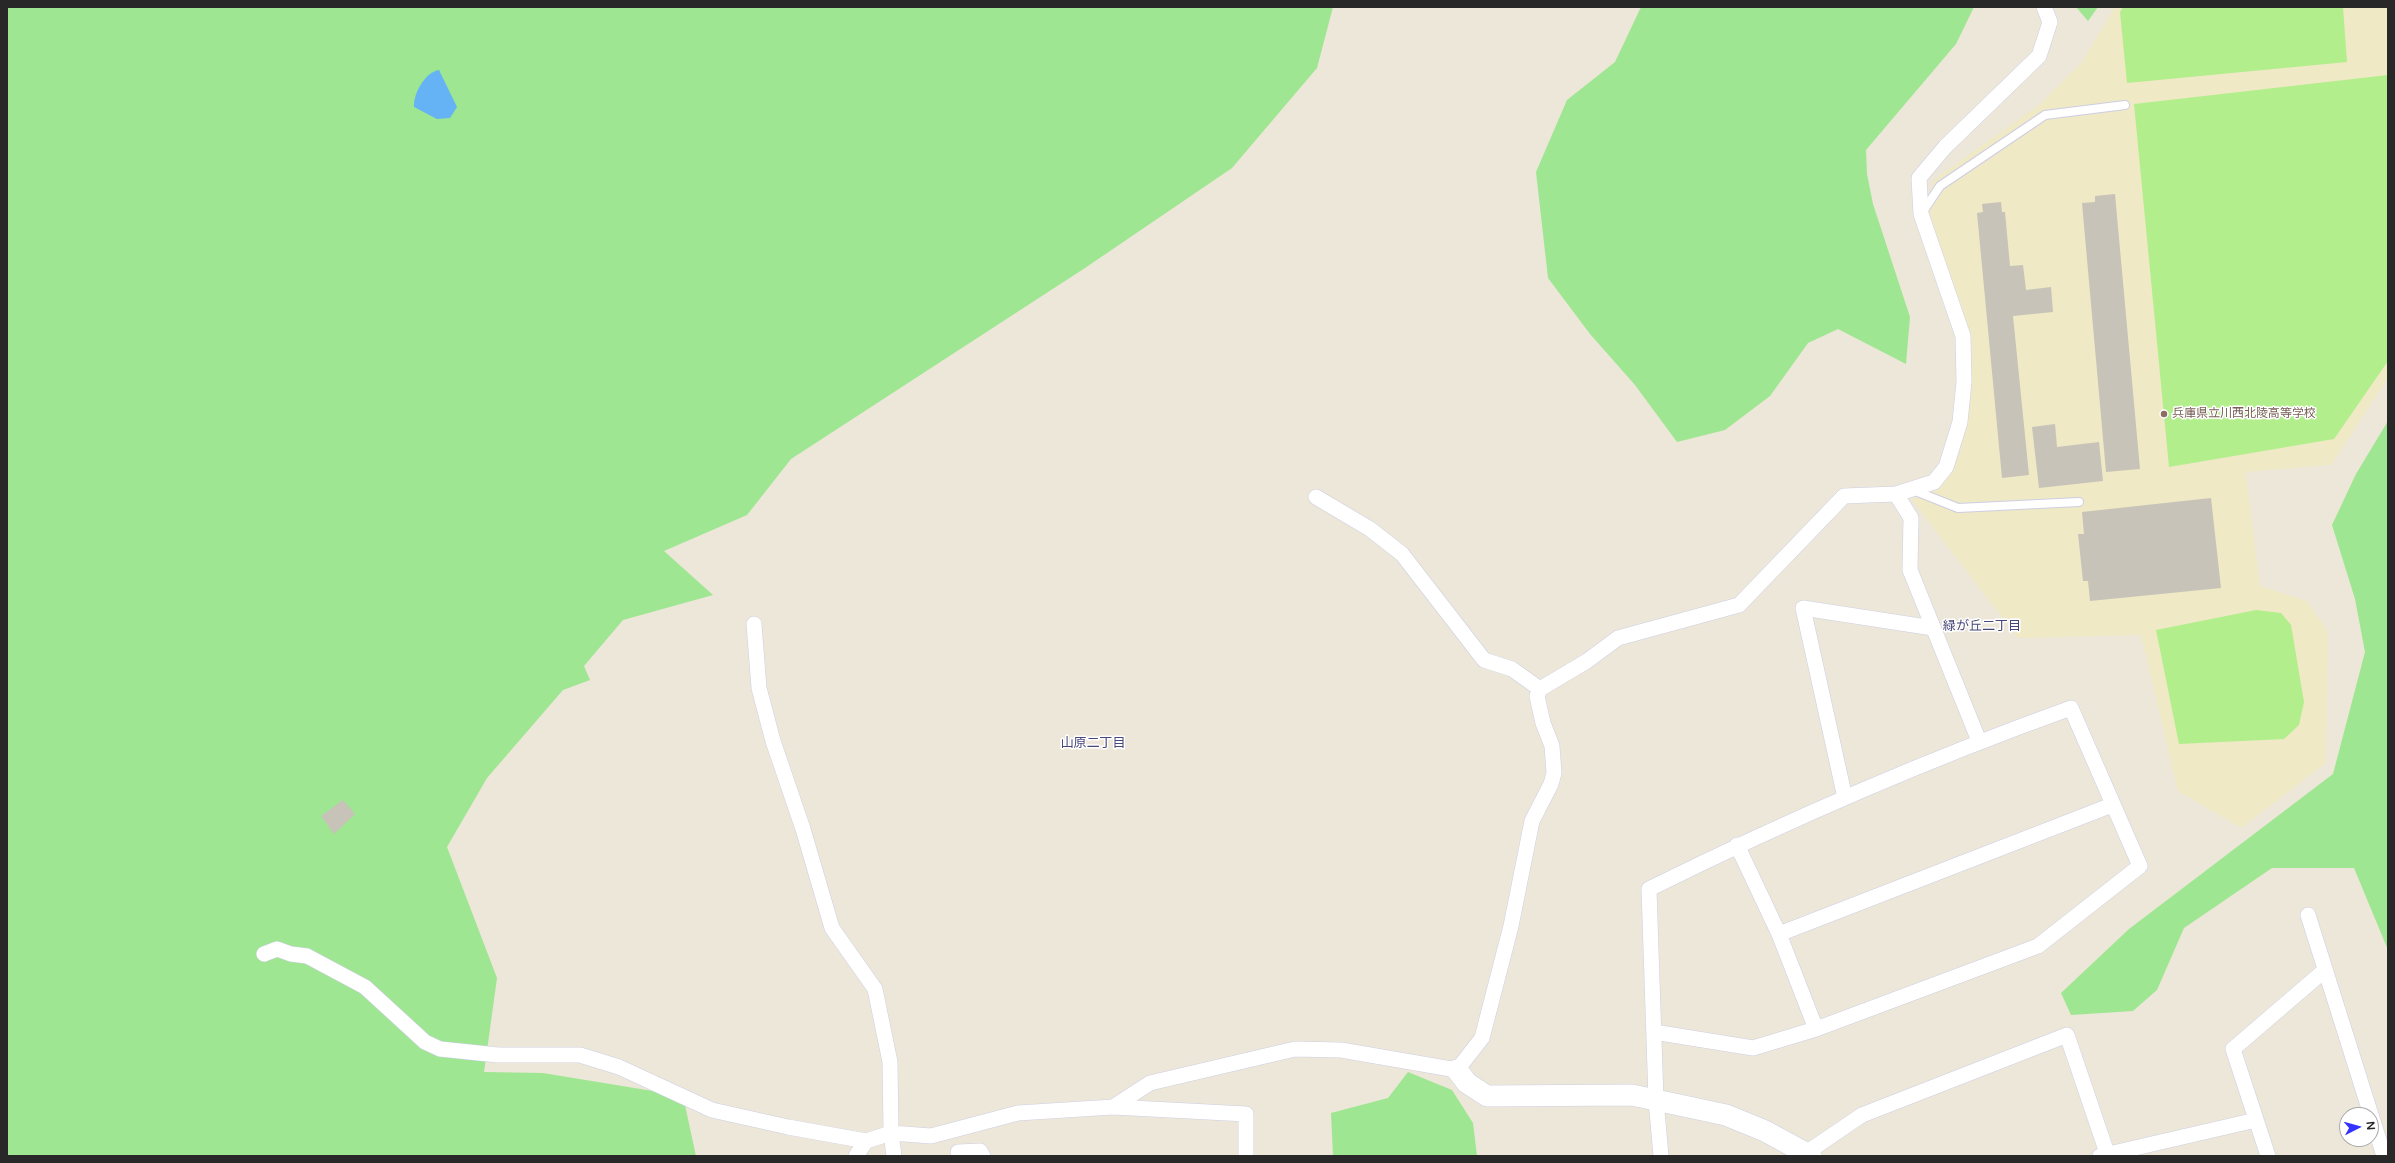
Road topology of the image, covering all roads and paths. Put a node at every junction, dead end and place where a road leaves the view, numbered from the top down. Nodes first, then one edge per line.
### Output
1 (2044, 7) edge
2 (2125, 105) dead end
3 (1921, 214) junction
4 (1913, 490) junction
5 (1896, 494) junction
6 (1316, 497) dead end
7 (2079, 502) dead end
8 (754, 624) dead end
9 (1933, 628) junction
10 (1540, 689) junction
11 (1979, 741) junction
12 (1845, 798) junction
13 (2112, 805) junction
14 (1737, 845) junction
15 (2308, 915) dead end
16 (1779, 934) junction
17 (264, 954) dead end
18 (2325, 970) junction
19 (1816, 1030) junction
20 (1654, 1032) junction
21 (1457, 1070) junction
22 (1656, 1100) junction
23 (1112, 1107) junction
24 (2256, 1120) junction
25 (891, 1133) junction
26 (866, 1141) junction
27 (958, 1152) dead end
28 (1808, 1154) edge
29 (2105, 1155) edge
30 (856, 1156) edge
31 (894, 1156) edge
32 (983, 1156) edge
33 (1246, 1156) edge
34 (1661, 1156) edge
35 (2268, 1156) edge
36 (2384, 1156) edge

1 - 3 street
2 - 3 lane
3 - 4 street
4 - 5 street
4 - 7 lane
5 - 9 street
5 - 10 street
6 - 10 street
8 - 25 street
9 - 11 street
9 - 12 street
10 - 21 street
11 - 12 street
11 - 13 street
12 - 14 street
13 - 16 street
13 - 19 street
14 - 16 street
14 - 20 street
15 - 18 street
16 - 19 street
17 - 26 street
18 - 24 street
18 - 36 street
19 - 20 street
20 - 22 street
21 - 22 street
21 - 23 street
22 - 28 street
22 - 34 street
23 - 25 street
23 - 33 street
24 - 29 street
24 - 35 street
25 - 26 street
25 - 31 street
26 - 30 street
27 - 32 street
28 - 29 street

